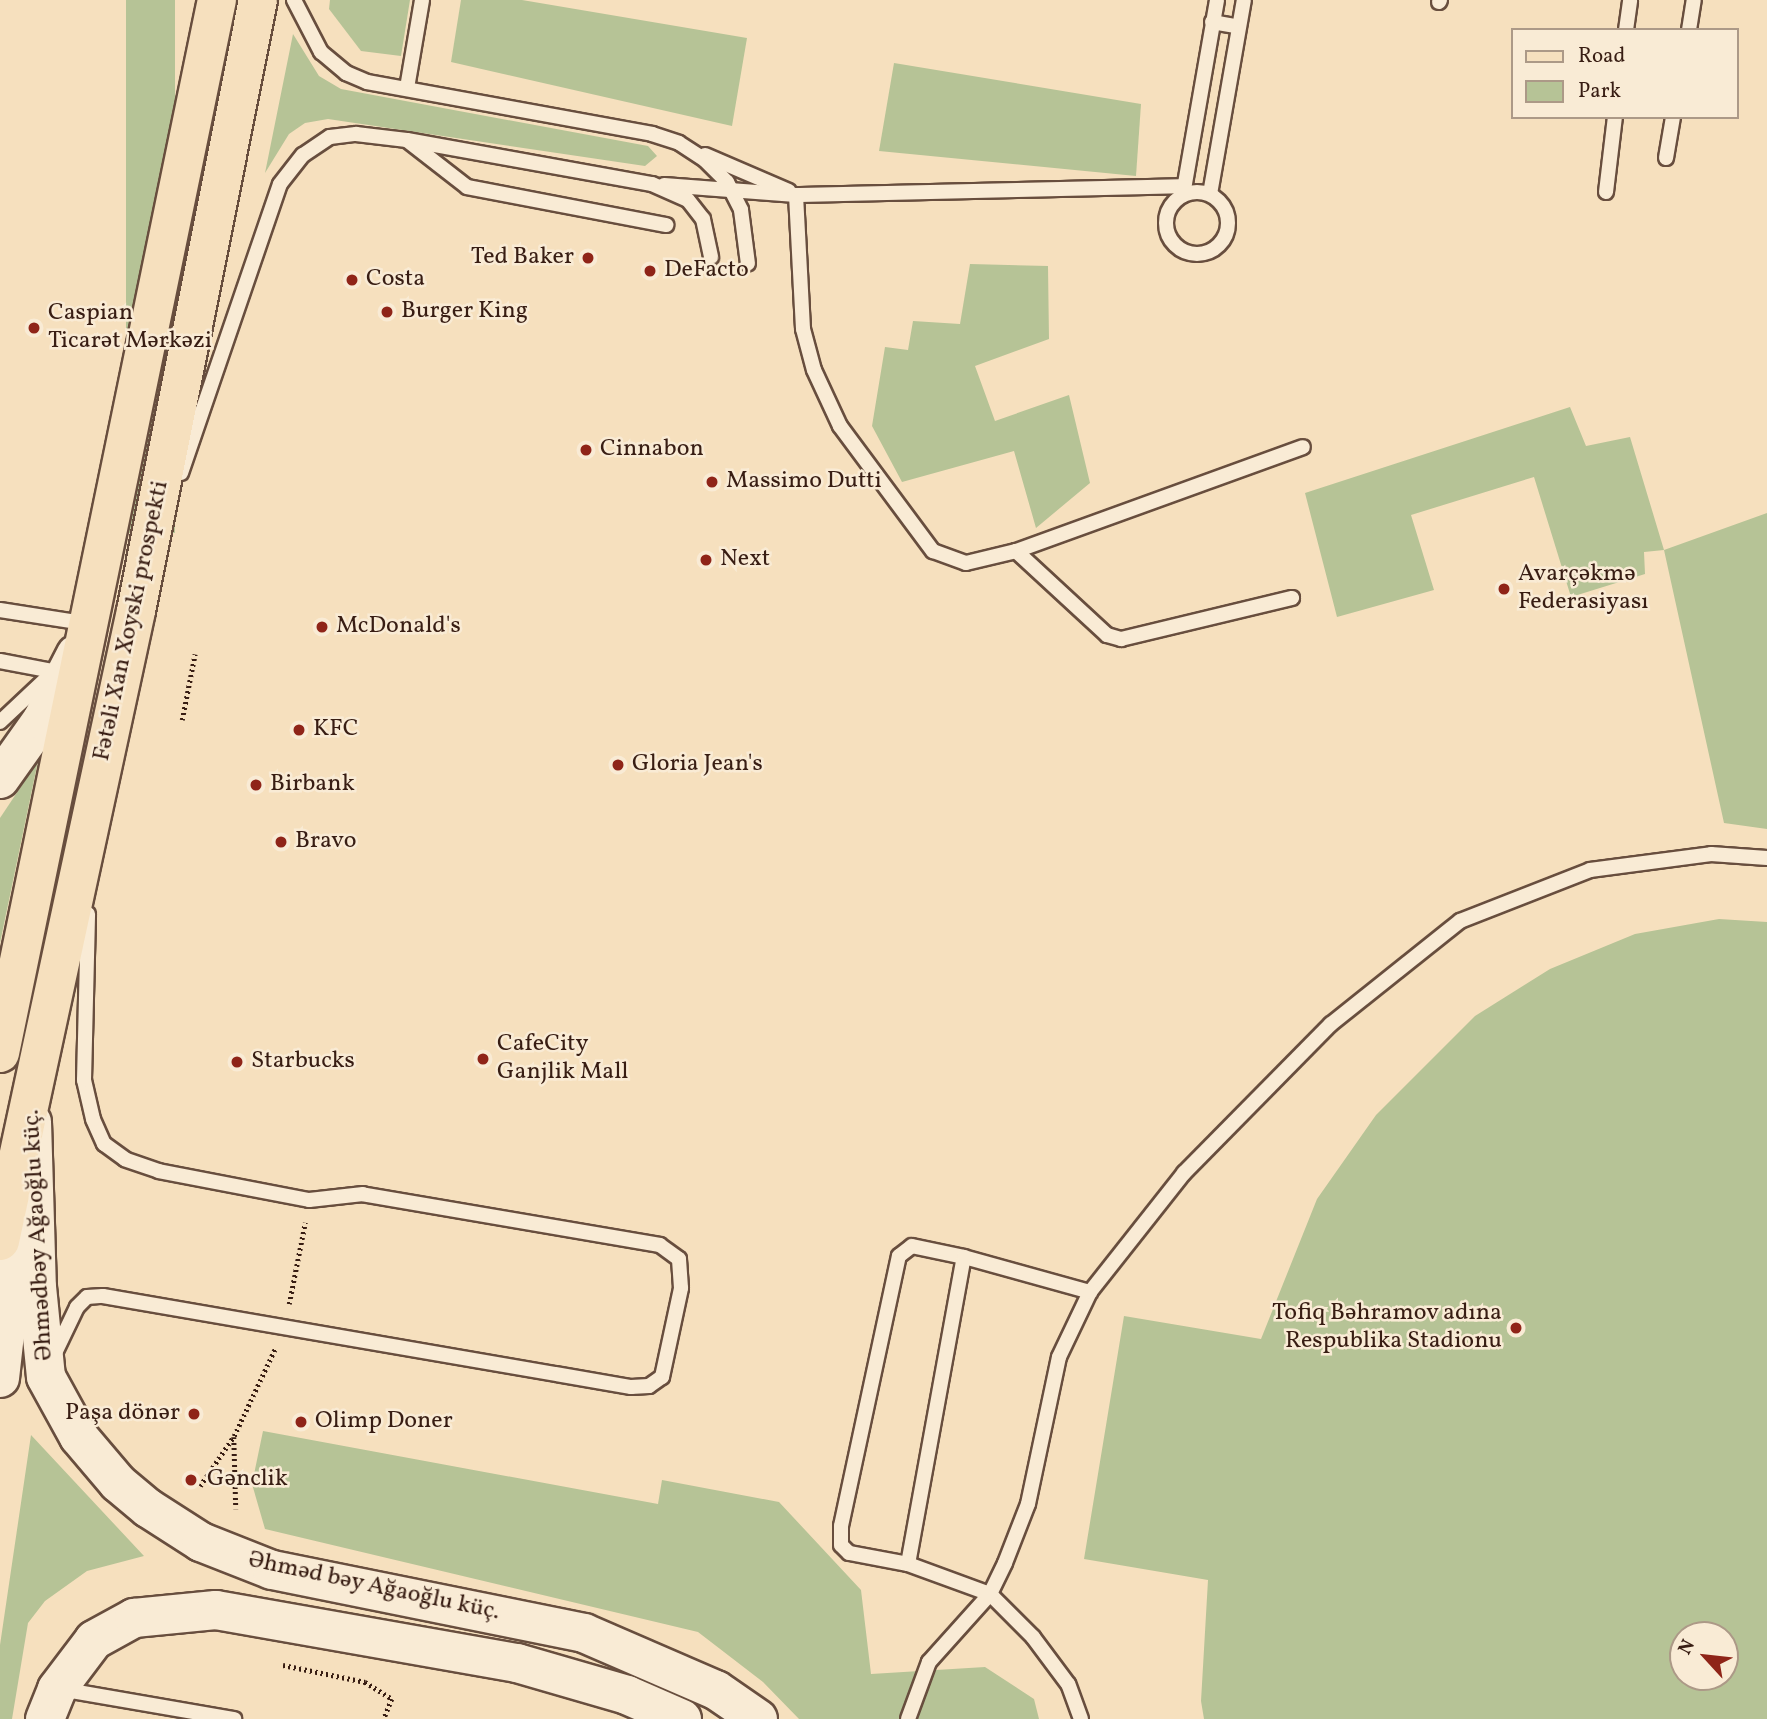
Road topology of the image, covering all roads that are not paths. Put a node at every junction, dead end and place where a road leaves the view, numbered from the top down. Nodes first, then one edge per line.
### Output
1 (217, 0) edge
2 (258, 0) edge
3 (294, 0) edge
4 (422, 0) edge
5 (1217, 0) edge
6 (1244, 0) edge
7 (1630, 0) edge
8 (1694, 0) edge
9 (1212, 22) junction
10 (1239, 27) junction
11 (1626, 28) edge
12 (1689, 28) edge
13 (407, 88) junction
14 (1615, 119) edge
15 (1673, 119) edge
16 (407, 140) junction
17 (679, 143) junction
18 (1666, 158) dead end
19 (652, 184) junction
20 (1183, 190) junction
21 (732, 192) junction
22 (1606, 192) dead end
23 (1210, 194) junction
24 (796, 195) junction
25 (666, 225) dead end
26 (710, 257) dead end
27 (748, 264) dead end
28 (1303, 447) dead end
29 (1016, 551) junction
30 (1292, 598) dead end
31 (0, 610) edge
32 (136, 611) junction
33 (91, 624) junction
34 (0, 661) edge
35 (53, 671) junction
36 (0, 722) edge
37 (0, 779) edge
38 (94, 803) junction
39 (1767, 858) edge
40 (0, 1053) edge
41 (32, 1092) junction
42 (0, 1241) edge
43 (964, 1257) junction
44 (1090, 1292) junction
45 (46, 1377) junction
46 (0, 1378) edge
47 (908, 1564) junction
48 (990, 1594) junction
49 (51, 1704) edge
50 (234, 1719) edge
51 (682, 1719) edge
52 (758, 1719) edge
53 (908, 1719) edge
54 (1081, 1719) edge

1 - 33 main road, Fətəli Xan Xoyski prospekti
2 - 32 main road, Fətəli Xan Xoyski prospekti
3 - 13 lane
4 - 13 lane
5 - 9 lane
6 - 10 lane
7 - 11 lane
8 - 12 lane
9 - 10 lane
9 - 20 lane
10 - 23 lane
13 - 17 lane
14 - 22 lane
15 - 18 lane
16 - 19 lane
16 - 25 lane
16 - 32 lane
17 - 21 lane
17 - 24 lane
19 - 21 lane
19 - 26 lane
20 - 23 lane
20 - 23 lane
20 - 24 lane
21 - 24 lane
21 - 27 lane
24 - 29 lane
28 - 29 lane
29 - 30 lane
31 - 33 lane
32 - 38 main road, Fətəli Xan Xoyski prospekti
33 - 35 lane
33 - 37 street
33 - 40 main road, Fətəli Xan Xoyski prospekti
34 - 35 lane
35 - 36 lane
38 - 41 main road, Fətəli Xan Xoyski prospekti
38 - 45 lane
39 - 44 lane
41 - 42 main road, Fətəli Xan Xoyski prospekti
41 - 45 street, Əhmədbəy Ağaoğlu küç.
41 - 46 street
43 - 44 lane
43 - 47 lane
43 - 47 lane
44 - 48 lane
45 - 52 street, Əhməd bəy Ağaoğlu küç.
47 - 48 lane
48 - 53 lane
48 - 54 lane
49 - 50 lane
49 - 51 street, Əhməd bəy Ağaoğlu küç.

